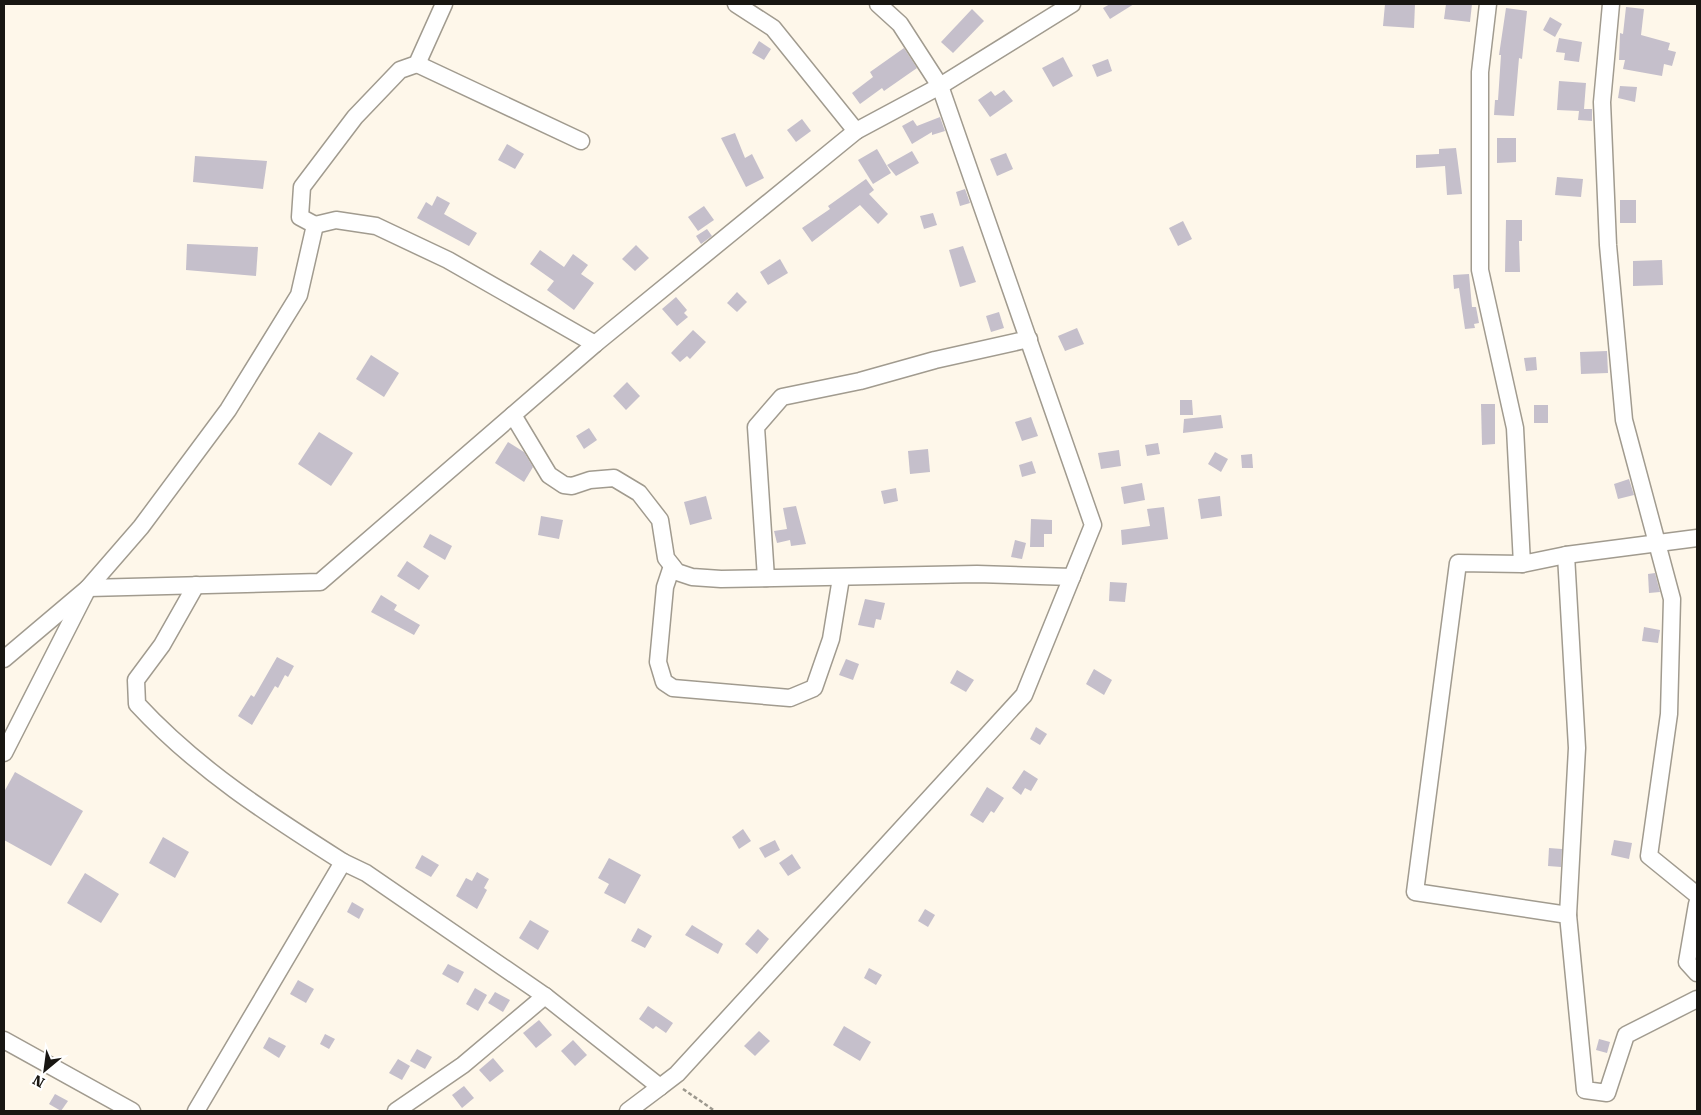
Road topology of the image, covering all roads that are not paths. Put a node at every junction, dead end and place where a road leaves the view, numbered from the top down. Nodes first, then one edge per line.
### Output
1 (444, 4) edge
2 (736, 4) edge
3 (878, 4) edge
4 (1072, 4) edge
5 (1488, 4) edge
6 (1611, 4) edge
7 (1053, 9) edge
8 (417, 64) junction
9 (940, 86) junction
10 (856, 131) junction
11 (581, 142) dead end
12 (315, 225) junction
13 (1029, 339) junction
14 (595, 344) junction
15 (513, 416) junction
16 (1697, 538) edge
17 (1659, 544) junction
18 (1566, 555) junction
19 (1522, 564) junction
20 (672, 566) junction
21 (1072, 577) junction
22 (766, 578) junction
23 (841, 578) junction
24 (196, 585) junction
25 (88, 588) junction
26 (4, 659) edge
27 (4, 753) edge
28 (343, 862) junction
29 (1697, 895) edge
30 (1697, 904) edge
31 (1568, 915) junction
32 (1697, 973) edge
33 (545, 996) junction
34 (1697, 999) edge
35 (4, 1040) edge
36 (665, 1083) junction
37 (127, 1110) edge
38 (196, 1111) edge
39 (396, 1111) edge
40 (628, 1111) edge

1 - 8 street
2 - 10 street
3 - 9 street
4 - 7 street
5 - 19 street
6 - 17 street
7 - 9 street
8 - 11 street
8 - 12 street
9 - 10 street
9 - 13 street
10 - 14 street
12 - 14 street
12 - 25 street
13 - 21 street
13 - 22 street
14 - 15 street
15 - 20 street
15 - 24 street
16 - 17 street
17 - 18 street
17 - 29 street
18 - 19 street
18 - 31 street
19 - 31 street
20 - 22 street
20 - 23 street
21 - 23 street
21 - 36 street
22 - 23 street
24 - 25 street
24 - 28 street
25 - 26 street
25 - 27 street
28 - 33 street
28 - 38 street
30 - 32 street
31 - 34 street
33 - 36 street
33 - 39 street
35 - 37 street
36 - 40 street

